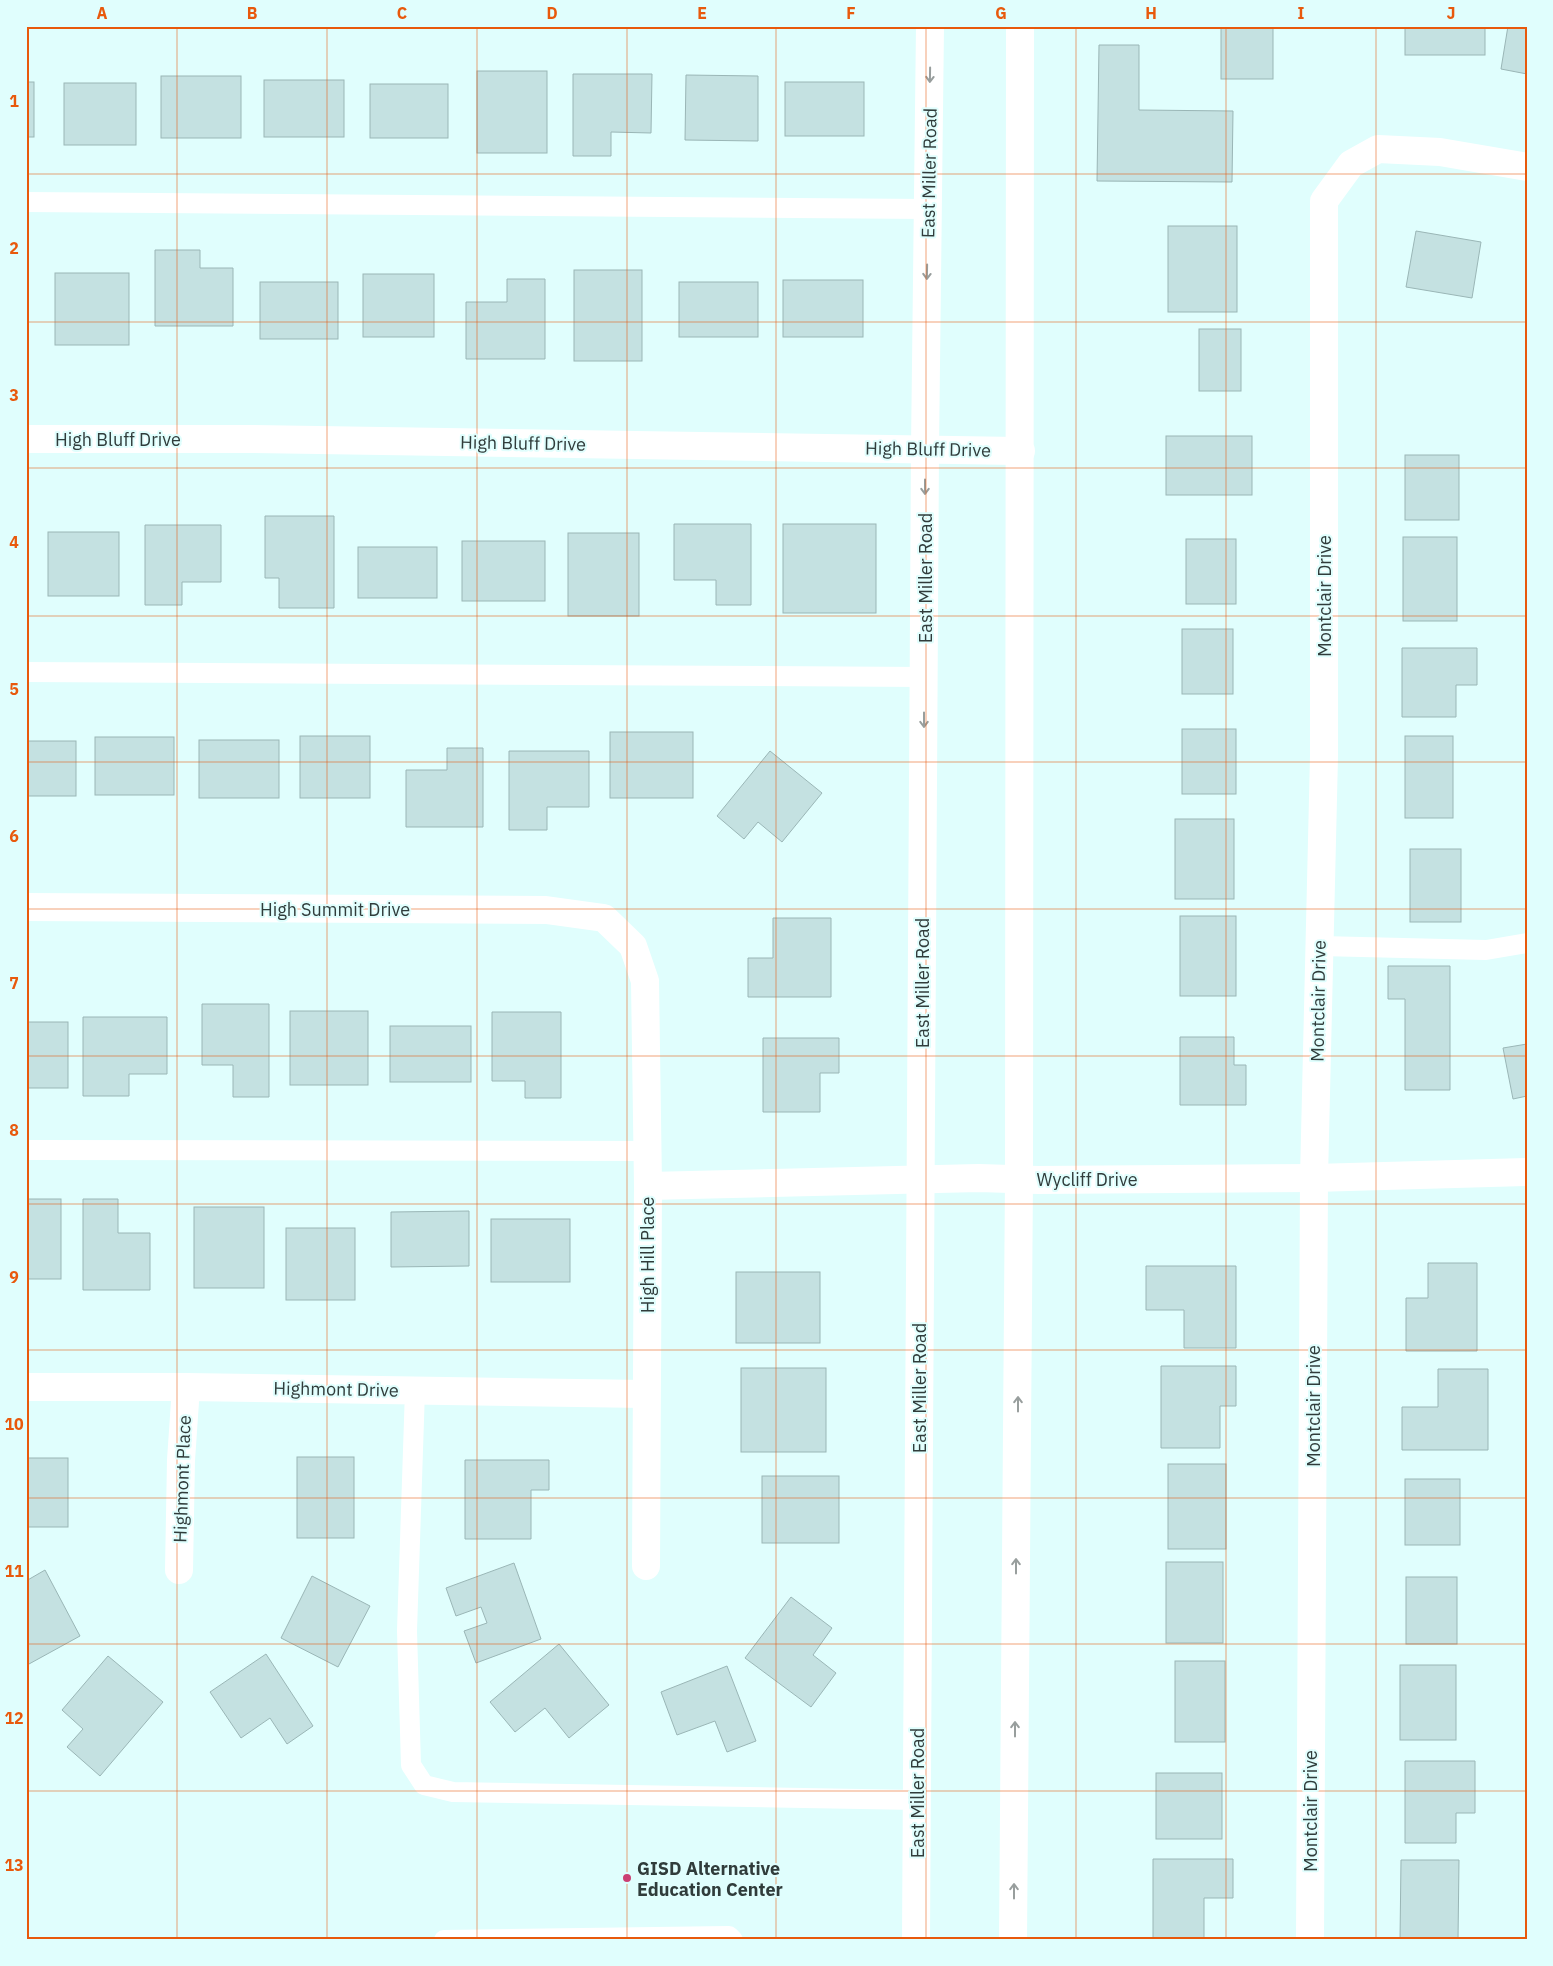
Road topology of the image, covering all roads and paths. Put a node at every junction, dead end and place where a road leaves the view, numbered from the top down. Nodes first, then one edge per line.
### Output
1 (930, 26) edge
2 (1020, 26) edge
3 (1527, 167) edge
4 (26, 202) edge
5 (928, 209) junction
6 (26, 439) edge
7 (925, 449) junction
8 (1021, 451) junction
9 (26, 672) edge
10 (924, 677) junction
11 (26, 908) edge
12 (1527, 944) edge
13 (633, 946) joint
14 (1320, 946) junction
15 (26, 1150) edge
16 (647, 1151) junction
17 (1527, 1172) edge
18 (1314, 1178) junction
19 (1019, 1179) junction
20 (920, 1181) junction
21 (648, 1186) junction
22 (26, 1387) edge
23 (186, 1387) junction
24 (415, 1390) junction
25 (646, 1394) junction
26 (646, 1566) dead end
27 (179, 1570) dead end
28 (917, 1800) junction
29 (444, 1940) edge
30 (733, 1940) edge
31 (916, 1940) edge
32 (1013, 1940) edge
33 (1310, 1940) edge

1 -> 5 street, East Miller Road
2 - 8 street
3 - 14 street, Montclair Drive
4 - 5 lane
5 -> 7 street, East Miller Road
6 - 7 street, High Bluff Drive
7 - 8 street, High Bluff Drive
7 -> 10 street, East Miller Road
8 - 19 street
9 - 10 lane
10 -> 20 street, East Miller Road
11 - 13 street, High Summit Drive
12 - 14 lane
13 - 16 street, High Hill Place
14 - 18 street, Montclair Drive
15 - 16 lane
16 - 21 street, High Hill Place
17 - 18 street, Wycliff Drive
18 - 19 street, Wycliff Drive
18 - 33 street, Montclair Drive
19 - 20 street, Wycliff Drive
32 -> 19 street
20 - 21 street, Wycliff Drive
20 - 28 street, East Miller Road
21 - 25 street, High Hill Place
22 - 23 street, Highmont Drive
23 - 24 street, Highmont Drive
23 - 27 street, Highmont Place
24 - 25 street, Highmont Drive
24 - 28 lane
25 - 26 street, High Hill Place
28 - 31 street, East Miller Road
29 - 30 lane

